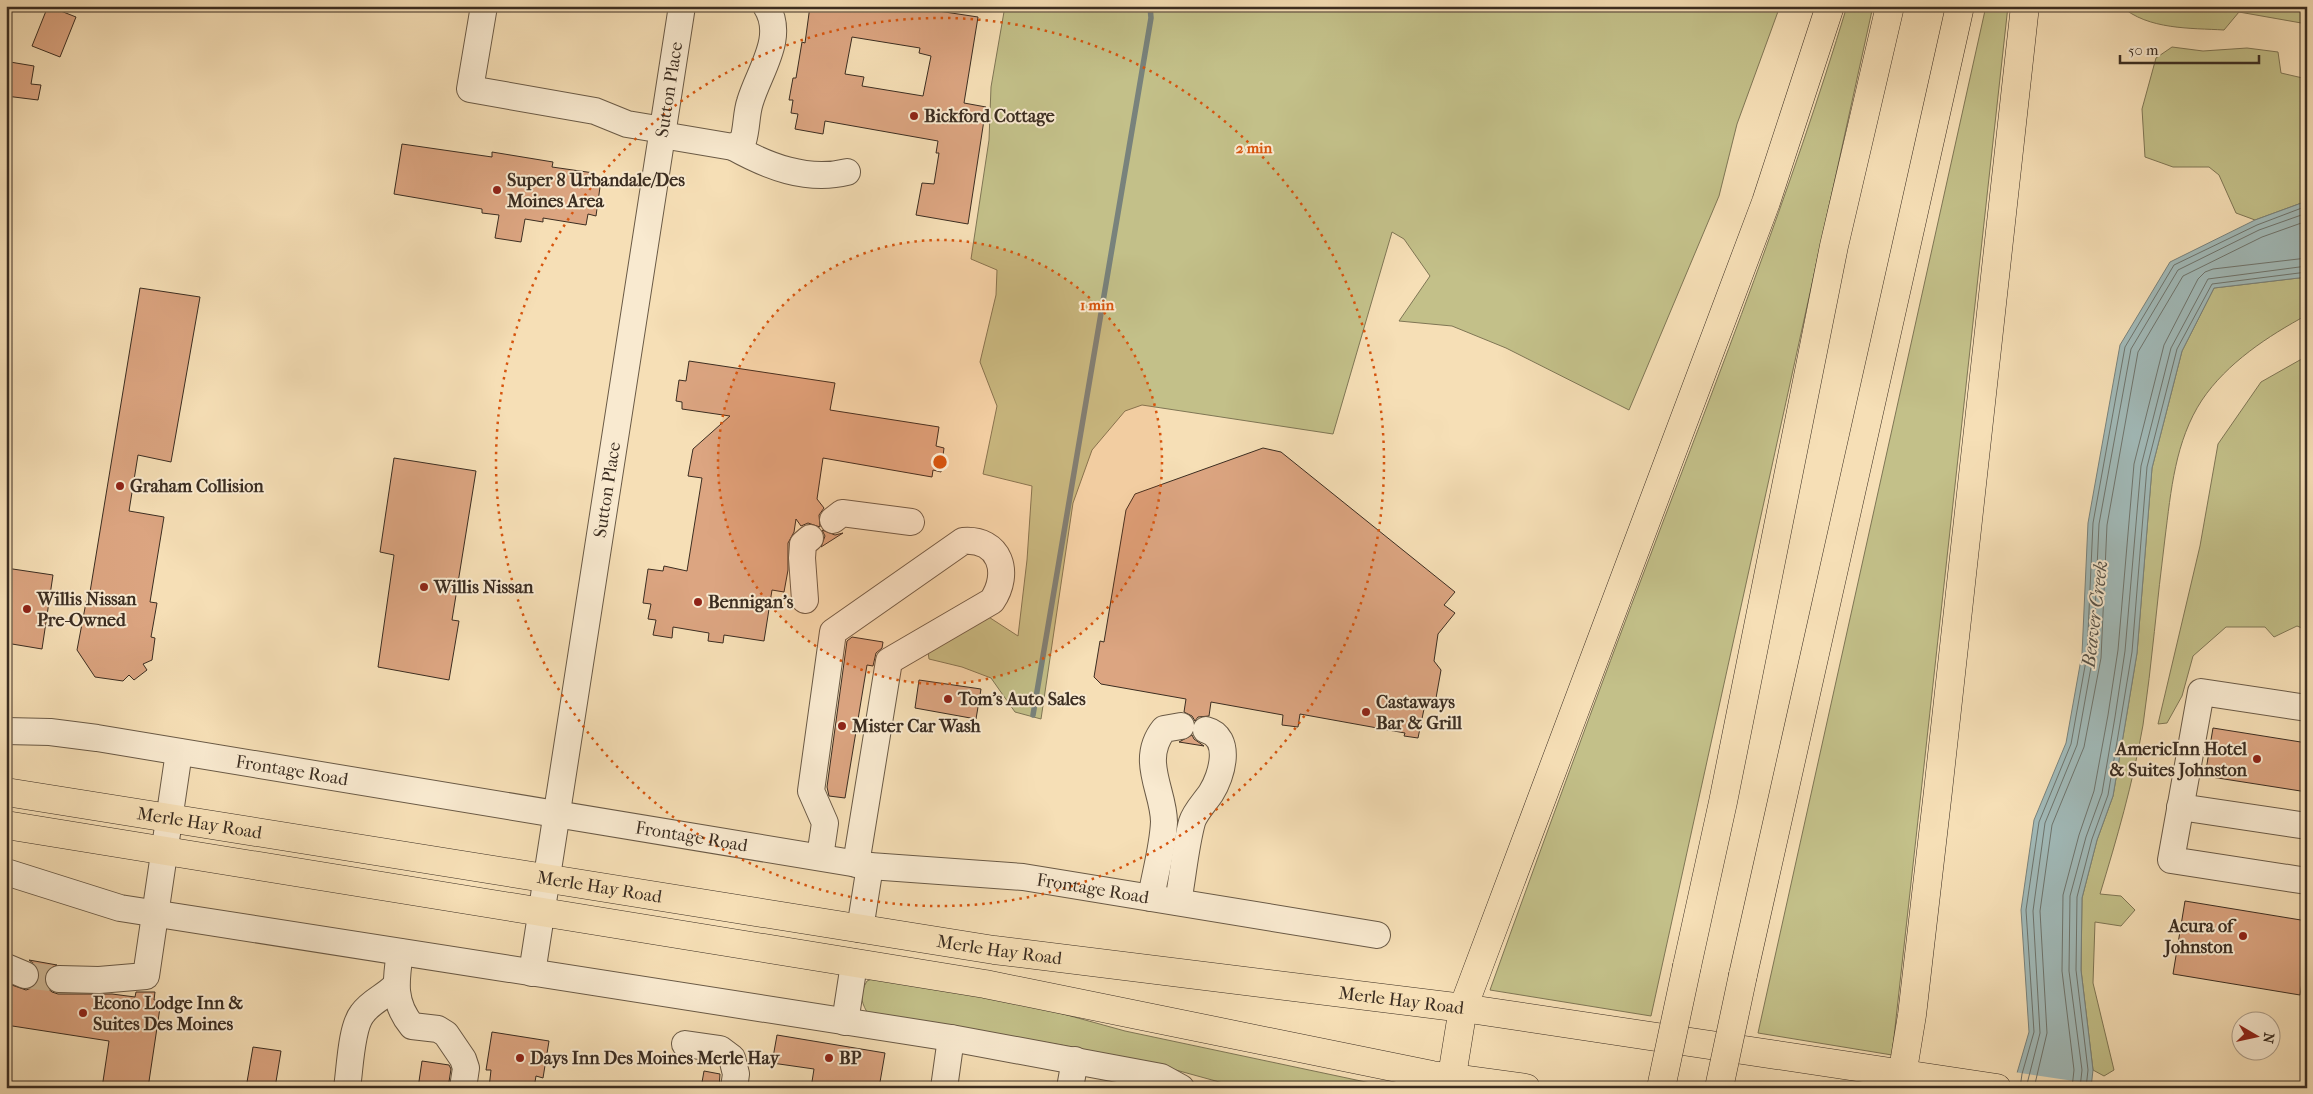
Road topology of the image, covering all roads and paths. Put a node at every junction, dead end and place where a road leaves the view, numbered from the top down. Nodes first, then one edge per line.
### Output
1 (484, 6) edge
2 (682, 6) edge
3 (766, 6) edge
4 (1830, 6) edge
5 (1890, 6) edge
6 (1960, 6) edge
7 (2025, 6) edge
8 (663, 132) junction
9 (733, 147) junction
10 (847, 172) dead end
11 (833, 520) dead end
12 (911, 522) dead end
13 (810, 538) dead end
14 (805, 600) dead end
15 (2307, 708) edge
16 (1181, 726) dead end
17 (1206, 730) dead end
18 (6, 731) edge
19 (179, 752) junction
20 (6, 792) edge
21 (2180, 807) junction
22 (557, 814) junction
23 (170, 818) junction
24 (6, 825) edge
25 (2307, 826) edge
26 (165, 850) junction
27 (820, 857) junction
28 (863, 865) junction
29 (6, 872) edge
30 (547, 879) junction
31 (2307, 880) edge
32 (1151, 898) junction
33 (1178, 902) junction
34 (156, 913) junction
35 (542, 913) junction
36 (860, 929) junction
37 (1377, 935) dead end
38 (400, 952) junction
39 (854, 964) junction
40 (532, 973) junction
41 (59, 979) tunnel mouth
42 (395, 986) junction
43 (1463, 1008) junction
44 (845, 1022) junction
45 (951, 1038) junction
46 (685, 1044) dead end
47 (1075, 1060) junction
48 (1902, 1081) edge
49 (1450, 1082) edge
50 (1988, 1086) edge
51 (347, 1088) edge
52 (463, 1088) edge
53 (734, 1088) edge
54 (944, 1088) edge
55 (1070, 1088) edge
56 (1181, 1088) edge
57 (1526, 1088) edge
58 (1661, 1088) edge
59 (1719, 1088) edge

1 - 8 street
2 - 8 street, Sutton Place
3 - 9 street
4 - 43 main road
5 - 58 main road, bridge
6 - 59 main road, bridge
7 - 48 main road
8 - 9 street
8 - 22 street, Sutton Place
9 - 10 street
11 - 12 street
13 - 14 street
15 - 21 street
16 - 32 street
17 - 33 street
18 - 19 street, Frontage Road
19 - 22 street, Frontage Road
19 - 23 street
20 - 23 main road, Merle Hay Road
21 - 25 street
21 - 31 street
22 - 27 street, Frontage Road
22 - 30 street, Sutton Place
23 - 26 street
23 - 30 main road, Merle Hay Road
24 - 26 main road, Merle Hay Road
26 - 34 street
26 - 35 main road, Merle Hay Road
27 - 28 street, Frontage Road
27 - 28 street
28 - 32 street, Frontage Road
28 - 36 street
29 - 34 street
30 - 35 street, Sutton Place
30 - 36 main road, Merle Hay Road
32 - 33 street, Frontage Road
33 - 37 street, Frontage Road
34 - 38 street
34 - 41 street
35 - 39 main road, Merle Hay Road
35 - 40 street, Sutton Place
36 - 43 main road, Merle Hay Road
38 - 40 street
38 - 42 street
39 - 44 street
39 - 49 main road, Merle Hay Road
40 - 44 street
42 - 51 street
42 - 52 street
43 - 48 main road, Merle Hay Road
43 - 49 main road
44 - 45 street
45 - 47 street
45 - 54 street
46 - 53 street
47 - 55 street
47 - 56 street
48 - 50 main road, Merle Hay Road
49 - 57 main road, Merle Hay Road

